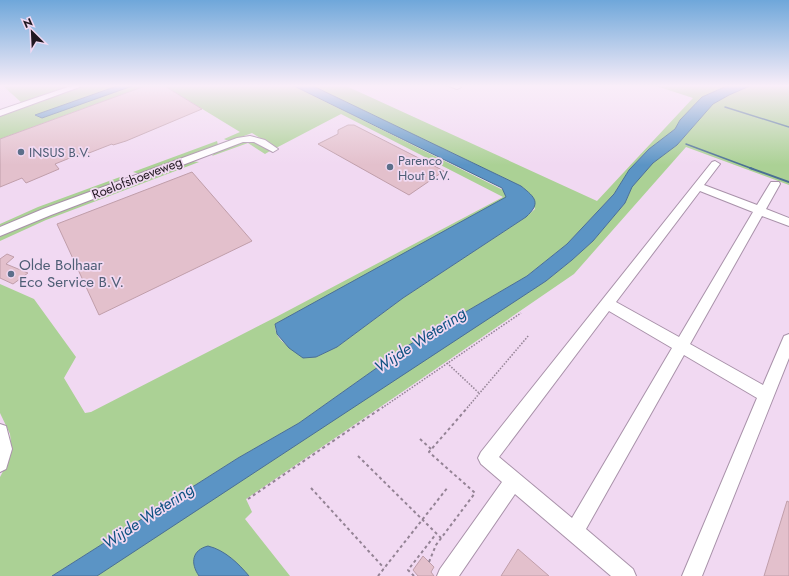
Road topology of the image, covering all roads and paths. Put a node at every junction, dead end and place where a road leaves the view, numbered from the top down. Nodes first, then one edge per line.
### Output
1 (273, 149) dead end
2 (715, 164) dead end
3 (775, 184) dead end
4 (698, 186) junction
5 (760, 210) junction
6 (789, 222) edge
7 (0, 232) edge
8 (607, 303) junction
9 (521, 313) dead end
10 (529, 335) dead end
11 (789, 340) edge
12 (682, 346) junction
13 (447, 363) junction
14 (479, 393) junction
15 (766, 395) junction
16 (0, 432) edge
17 (420, 439) dead end
18 (431, 449) junction
19 (358, 456) dead end
20 (0, 463) edge
21 (513, 482) junction
22 (448, 487) dead end
23 (311, 488) dead end
24 (248, 499) dead end
25 (423, 520) junction
26 (574, 532) junction
27 (437, 533) junction
28 (441, 538) junction
29 (429, 562) dead end
30 (384, 568) junction
31 (378, 576) edge
32 (414, 576) edge
33 (447, 576) edge
34 (626, 576) edge
35 (692, 576) edge

1 - 7 street, Roelofshoeveweg
2 - 4 street
3 - 5 street
4 - 5 street
4 - 8 street
5 - 6 street
5 - 12 street
8 - 12 street
8 - 21 street
9 - 13 path
10 - 14 path
11 - 15 street
12 - 15 street
12 - 26 street
13 - 14 path
13 - 24 path
14 - 18 path
15 - 35 street
16 - 20 street
17 - 18 path
18 - 28 path
19 - 25 path
21 - 26 street
21 - 33 street
22 - 25 path
23 - 30 path
25 - 27 path
25 - 30 path
26 - 34 street
27 - 28 path
27 - 32 path
28 - 29 path
30 - 31 path

